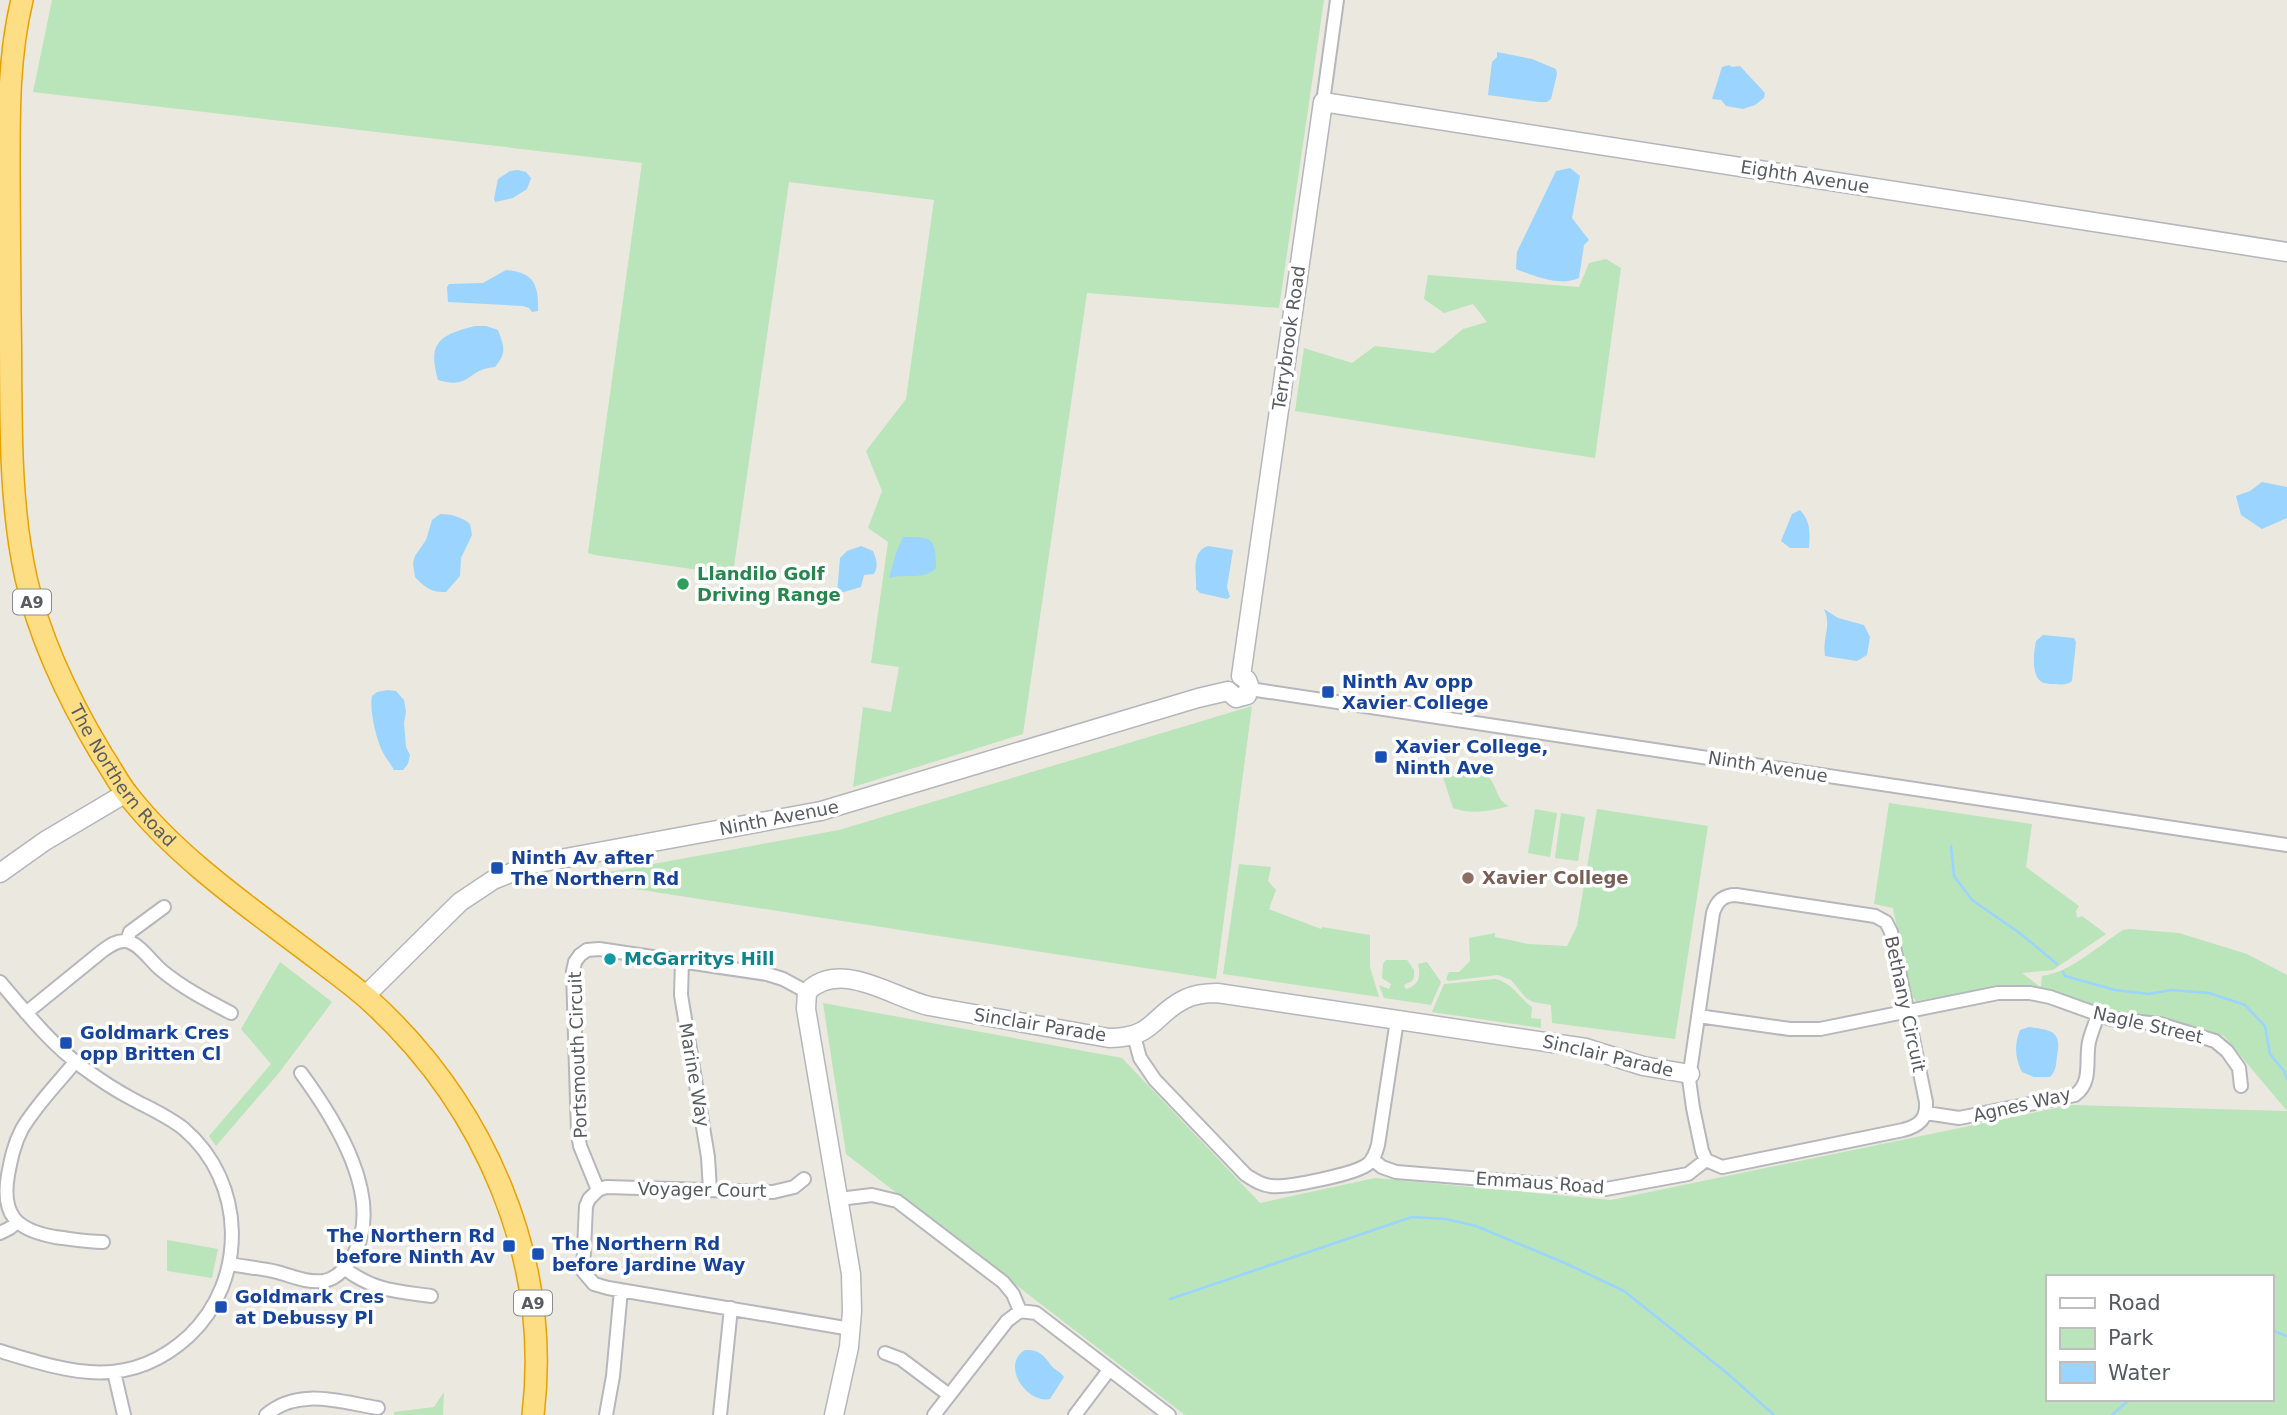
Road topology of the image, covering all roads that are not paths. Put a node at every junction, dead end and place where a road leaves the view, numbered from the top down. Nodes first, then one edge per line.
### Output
1 (22, 0) edge
2 (1337, 0) edge
3 (1323, 102) junction
4 (2287, 252) edge
5 (1245, 683) junction
6 (126, 793) junction
7 (2287, 845) edge
8 (0, 873) edge
9 (164, 907) dead end
10 (127, 942) junction
11 (682, 961) junction
12 (0, 982) edge
13 (807, 992) junction
14 (365, 996) junction
15 (1907, 1012) junction
16 (26, 1013) junction
17 (231, 1013) dead end
18 (2098, 1015) junction
19 (1698, 1016) junction
20 (1396, 1020) junction
21 (1134, 1036) junction
22 (75, 1062) junction
23 (301, 1073) dead end
24 (1690, 1074) junction
25 (2241, 1086) dead end
26 (1926, 1114) junction
27 (1372, 1159) junction
28 (1706, 1160) junction
29 (804, 1180) dead end
30 (598, 1190) junction
31 (710, 1190) junction
32 (839, 1199) junction
33 (17, 1222) junction
34 (0, 1233) edge
35 (103, 1242) dead end
36 (229, 1264) junction
37 (345, 1269) junction
38 (621, 1290) junction
39 (431, 1296) dead end
40 (731, 1308) junction
41 (1020, 1311) junction
42 (851, 1329) junction
43 (0, 1351) edge
44 (884, 1353) dead end
45 (1109, 1370) junction
46 (114, 1372) junction
47 (949, 1395) junction
48 (378, 1408) dead end
49 (124, 1415) edge
50 (266, 1415) edge
51 (533, 1415) edge
52 (606, 1415) edge
53 (720, 1415) edge
54 (834, 1415) edge
55 (934, 1415) edge
56 (1074, 1415) edge
57 (1169, 1415) edge

1 - 6 highway, The Northern Road / A9
2 - 3 street, Terrybrook Road
3 - 4 main road, Eighth Avenue
3 - 5 main road, Terrybrook Road
5 - 7 street, Ninth Avenue
5 - 14 main road, Ninth Avenue
6 - 8 main road
6 - 14 highway, The Northern Road / A9
9 - 10 street
10 - 16 street
10 - 17 street
11 - 13 street, Portsmouth Circuit
11 - 30 street, Portsmouth Circuit
11 - 31 street, Marine Way
12 - 16 street
13 - 21 main road, Sinclair Parade
13 - 32 main road
14 - 51 highway, The Northern Road / A9
15 - 18 street, Nagle Street
15 - 19 street, Nagle Street
15 - 19 street, Bethany Circuit
15 - 26 street, Bethany Circuit
16 - 22 street
18 - 25 street, Nagle Street
18 - 26 street, Agnes Way
19 - 24 street, Bethany Circuit
20 - 21 main road, Sinclair Parade
20 - 24 main road, Sinclair Parade
20 - 27 street
21 - 27 street
22 - 33 street
22 - 36 street
23 - 37 street
24 - 28 street, Bethany Circuit
26 - 28 street
27 - 28 street, Emmaus Road
29 - 31 street, Voyager Court
30 - 31 street, Voyager Court
30 - 38 street
32 - 41 street
32 - 42 main road
33 - 34 street
33 - 35 street
36 - 37 street
36 - 46 street
37 - 39 street
38 - 40 street
38 - 52 street
40 - 42 street
40 - 53 street
41 - 45 street
41 - 47 street
42 - 54 main road
43 - 46 street
44 - 47 street
45 - 56 street
45 - 57 street
46 - 49 street
47 - 55 street
48 - 50 street

